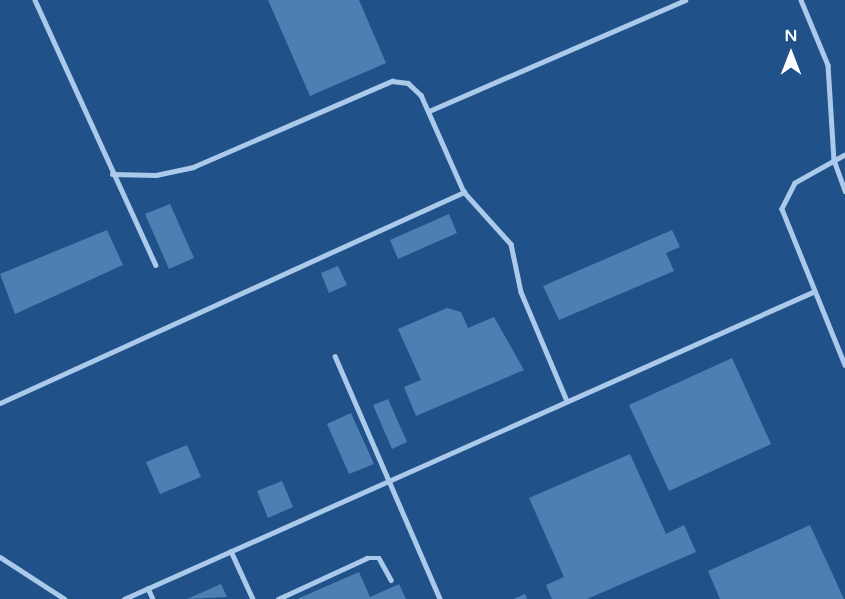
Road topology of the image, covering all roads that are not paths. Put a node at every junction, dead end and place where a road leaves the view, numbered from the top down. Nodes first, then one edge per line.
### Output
1 (35, 0) edge
2 (685, 0) edge
3 (801, 0) edge
4 (429, 111) junction
5 (845, 155) edge
6 (834, 160) junction
7 (112, 174) junction
8 (845, 191) edge
9 (464, 192) junction
10 (156, 265) dead end
11 (813, 292) junction
12 (335, 356) dead end
13 (845, 365) edge
14 (567, 401) junction
15 (0, 403) edge
16 (387, 481) junction
17 (231, 551) junction
18 (0, 557) edge
19 (391, 580) dead end
20 (148, 588) junction
21 (65, 599) edge
22 (124, 599) edge
23 (153, 599) edge
24 (253, 599) edge
25 (278, 599) edge
26 (440, 599) edge

1 - 7 lane
2 - 4 lane
3 - 6 lane
4 - 7 lane
4 - 9 lane
5 - 6 lane
6 - 8 lane
6 - 11 lane
7 - 10 lane
9 - 14 lane
9 - 15 lane
11 - 13 lane
11 - 14 lane
12 - 16 lane
14 - 16 lane
16 - 17 lane
16 - 26 lane
17 - 20 lane
17 - 24 lane
18 - 21 lane
19 - 25 lane
20 - 22 lane
20 - 23 lane

